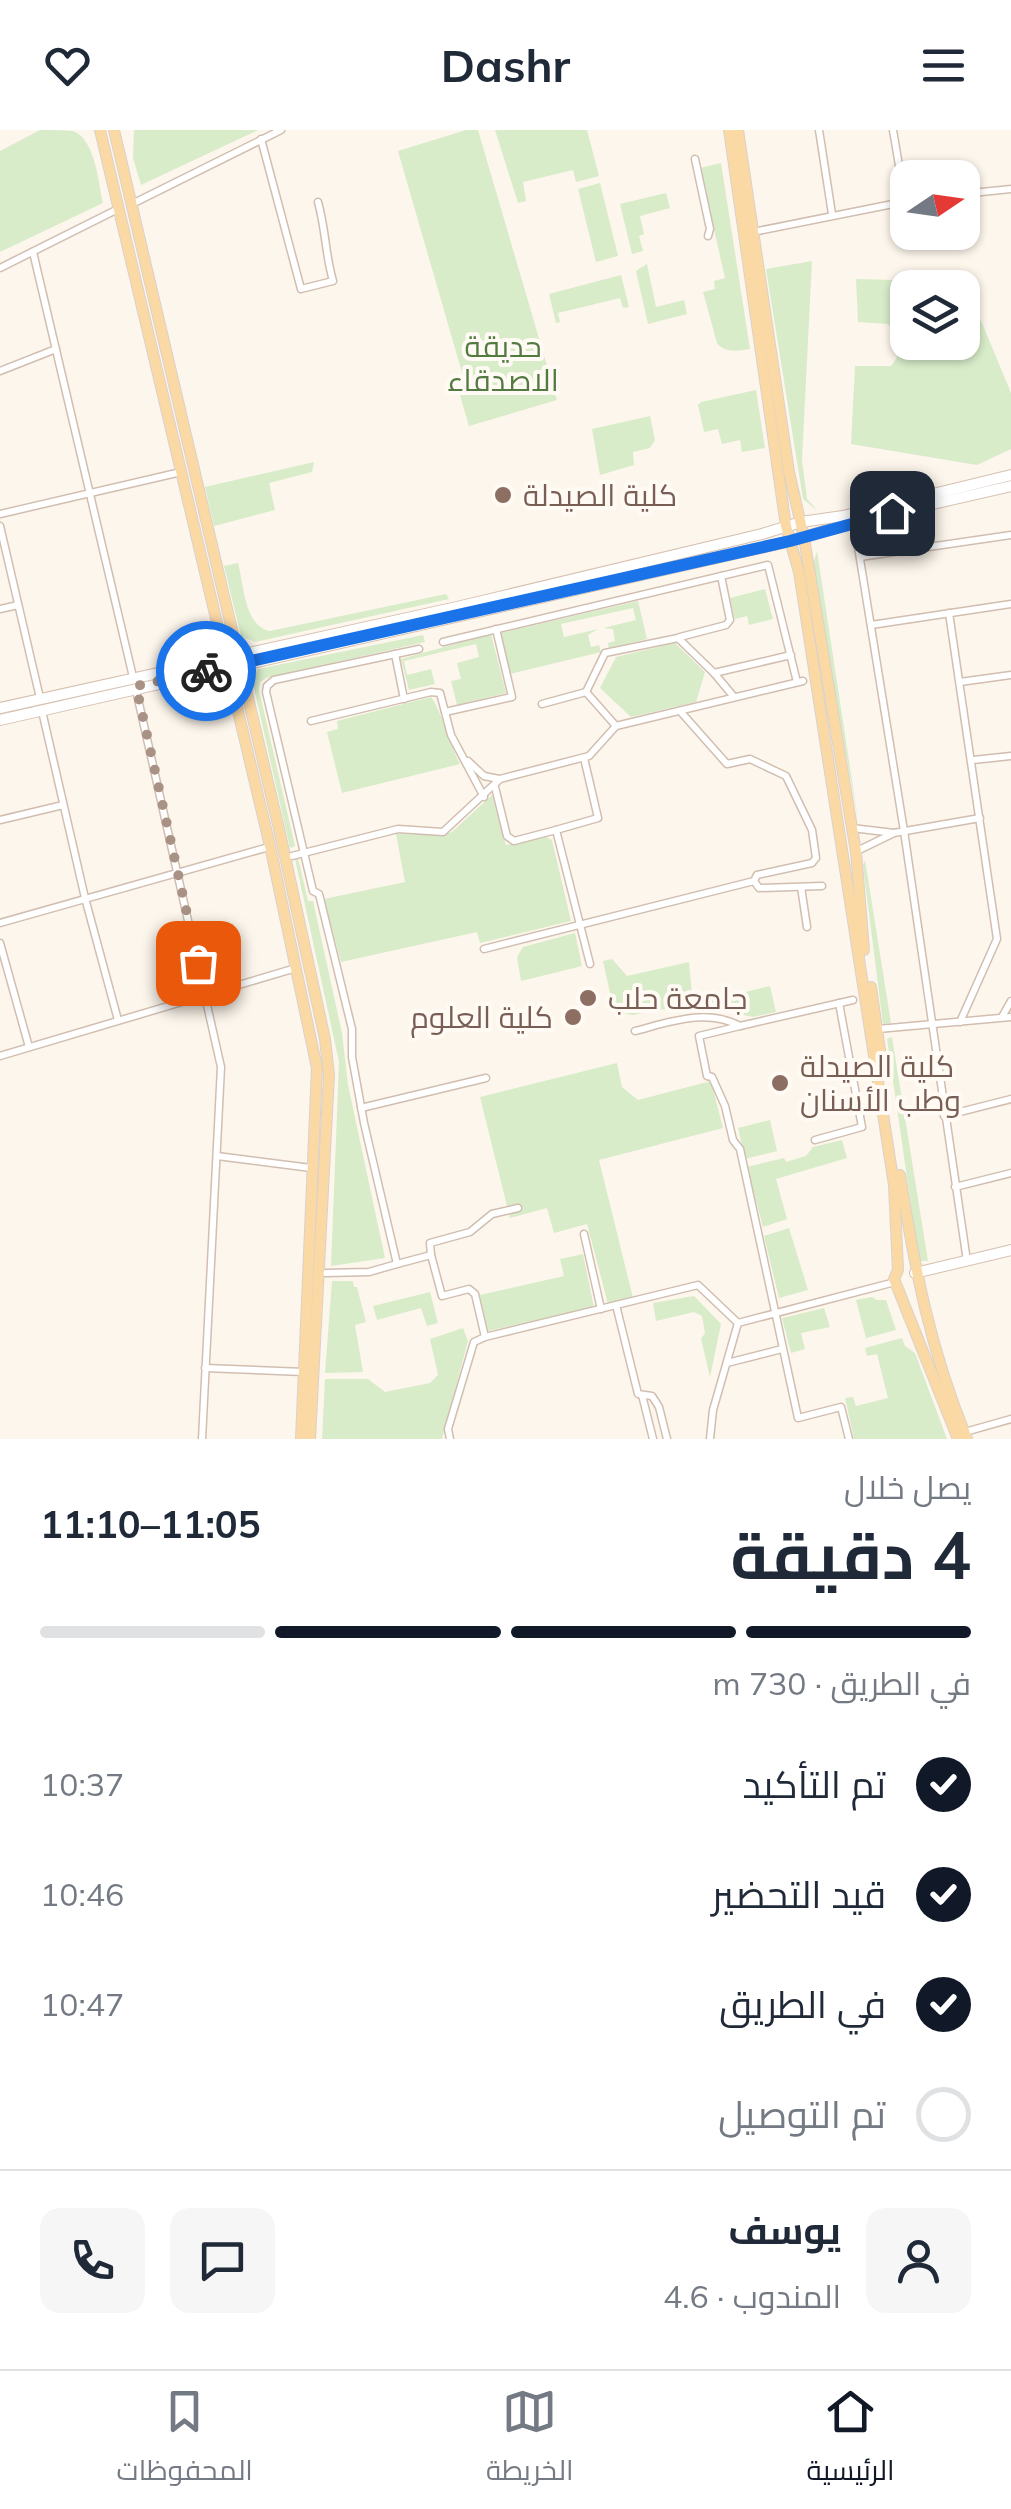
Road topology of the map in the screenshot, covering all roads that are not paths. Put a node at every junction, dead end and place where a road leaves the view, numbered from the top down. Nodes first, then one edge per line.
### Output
1 (100, 130) edge
2 (114, 130) edge
3 (281, 130) edge
4 (728, 130) edge
5 (738, 130) edge
6 (819, 130) edge
7 (906, 130) edge
8 (893, 131) edge
9 (261, 139) junction
10 (695, 159) dead end
11 (898, 160) edge
12 (1011, 189) edge
13 (980, 192) edge
14 (318, 202) dead end
15 (890, 204) edge
16 (130, 205) junction
17 (118, 209) junction
18 (832, 214) junction
19 (753, 232) junction
20 (708, 236) dead end
21 (33, 252) junction
22 (0, 268) edge
23 (56, 349) junction
24 (0, 371) edge
25 (181, 472) junction
26 (1011, 475) edge
27 (1011, 486) edge
28 (90, 494) junction
29 (0, 514) edge
30 (800, 522) junction
31 (854, 522) junction
32 (0, 526) edge
33 (786, 526) junction
34 (1011, 534) edge
35 (804, 538) junction
36 (790, 541) junction
37 (860, 557) junction
38 (721, 576) junction
39 (1011, 604) edge
40 (18, 605) junction
41 (0, 609) edge
42 (949, 614) junction
43 (871, 625) junction
44 (496, 629) junction
45 (678, 638) junction
46 (443, 642) dead end
47 (419, 649) dead end
48 (394, 654) junction
49 (791, 655) junction
50 (239, 659) junction
51 (226, 662) junction
52 (714, 673) junction
53 (1011, 675) edge
54 (134, 682) junction
55 (960, 682) junction
56 (586, 692) junction
57 (734, 697) junction
58 (404, 698) junction
59 (41, 704) junction
60 (542, 704) dead end
61 (701, 705) junction
62 (0, 708) edge
63 (680, 710) junction
64 (446, 712) junction
65 (0, 720) edge
66 (312, 720) dead end
67 (616, 726) junction
68 (694, 727) junction
69 (1011, 756) edge
70 (584, 758) junction
71 (467, 760) junction
72 (972, 760) junction
73 (498, 783) junction
74 (484, 796) junction
75 (63, 805) junction
76 (980, 818) junction
77 (0, 820) edge
78 (852, 828) junction
79 (556, 830) junction
80 (904, 831) junction
81 (894, 833) junction
82 (270, 846) junction
83 (856, 852) junction
84 (304, 853) junction
85 (292, 856) dead end
86 (178, 871) junction
87 (754, 882) junction
88 (801, 886) junction
89 (822, 886) dead end
90 (85, 898) junction
91 (287, 900) junction
92 (0, 922) edge
93 (580, 925) junction
94 (806, 926) dead end
95 (0, 943) edge
96 (484, 949) dead end
97 (590, 964) dead end
98 (298, 968) junction
99 (206, 994) junction
100 (853, 1000) dead end
101 (1011, 1001) edge
102 (839, 1003) junction
103 (1007, 1017) edge
104 (118, 1020) junction
105 (932, 1022) junction
106 (960, 1022) junction
107 (740, 1026) junction
108 (878, 1030) junction
109 (635, 1032) dead end
110 (29, 1047) junction
111 (0, 1056) edge
112 (486, 1078) dead end
113 (1011, 1099) edge
114 (361, 1108) junction
115 (944, 1116) junction
116 (814, 1140) dead end
117 (217, 1156) junction
118 (311, 1168) junction
119 (1011, 1173) edge
120 (955, 1187) junction
121 (518, 1208) dead end
122 (584, 1234) dead end
123 (1011, 1250) edge
124 (432, 1255) junction
125 (967, 1262) junction
126 (397, 1264) junction
127 (898, 1270) junction
128 (326, 1273) dead end
129 (916, 1277) junction
130 (896, 1284) junction
131 (616, 1305) junction
132 (601, 1309) junction
133 (774, 1313) junction
134 (738, 1323) junction
135 (485, 1337) junction
136 (782, 1350) junction
137 (727, 1363) junction
138 (205, 1368) junction
139 (304, 1372) junction
140 (642, 1395) junction
141 (1011, 1419) edge
142 (963, 1437) edge
143 (202, 1439) edge
144 (300, 1439) edge
145 (310, 1439) edge
146 (450, 1439) edge
147 (653, 1439) edge
148 (667, 1439) edge
149 (710, 1439) edge
150 (849, 1439) edge

1 - 17 main road
2 - 16 main road
3 - 9 street
4 - 33 main road
5 - 19 main road
6 - 18 street
7 - 8 street
8 - 11 street
9 - 14 street
9 - 16 street
10 - 20 street
12 - 13 street
15 - 18 street
16 - 50 main road
17 - 21 street
17 - 25 main road
18 - 19 street
19 - 30 main road
21 - 22 street
21 - 23 street
23 - 24 street
23 - 28 street
25 - 28 street
25 - 51 main road
26 - 30 main road
27 - 31 main road
28 - 29 street
28 - 54 street
30 - 33 main road
30 - 35 main road
31 - 35 main road
31 - 37 street
32 - 40 street
33 - 36 main road
33 - 50 main road
34 - 37 street
35 - 36 main road
35 - 78 main road
36 - 50 main road
36 - 127 main road
37 - 43 street
38 - 44 street
38 - 45 street
38 - 49 street
39 - 42 street
40 - 41 street
40 - 59 street
42 - 43 street
42 - 55 street
43 - 80 street
44 - 46 street
44 - 64 street
45 - 52 street
45 - 56 street
47 - 48 street
48 - 58 street
48 - 84 street
49 - 52 street
49 - 57 street
50 - 51 main road
50 - 91 main road
51 - 54 main road
51 - 82 main road
52 - 57 street
53 - 55 street
54 - 59 main road
54 - 86 street
55 - 72 street
56 - 60 street
56 - 67 street
57 - 61 street
58 - 64 street
58 - 66 street
59 - 62 main road
59 - 65 main road
59 - 75 street
61 - 63 street
61 - 68 street
63 - 67 street
63 - 68 street
64 - 71 street
67 - 70 street
68 - 87 street
69 - 72 street
70 - 73 street
70 - 79 street
71 - 73 street
71 - 74 street
72 - 76 street
73 - 74 street
73 - 79 street
74 - 84 street
75 - 77 street
75 - 90 street
76 - 80 street
76 - 106 street
78 - 81 street
78 - 83 main road
79 - 93 street
80 - 81 street
80 - 105 street
81 - 83 street
82 - 86 street
82 - 91 main road
83 - 108 main road
84 - 85 street
84 - 114 street
86 - 90 street
86 - 99 street
87 - 88 street
87 - 93 street
88 - 89 street
88 - 94 street
90 - 92 street
90 - 104 street
91 - 98 main road
91 - 145 main road
93 - 96 street
93 - 97 street
95 - 110 street
98 - 99 street
98 - 118 main road
99 - 104 street
99 - 117 street
100 - 102 street
101 - 103 street
102 - 107 street
102 - 116 street
103 - 106 street
104 - 110 street
105 - 106 street
105 - 108 street
105 - 115 street
107 - 109 street
107 - 133 street
108 - 129 main road
110 - 111 street
112 - 114 street
113 - 115 street
114 - 126 street
115 - 120 street
117 - 118 street
117 - 138 street
118 - 139 main road
119 - 120 street
120 - 125 street
121 - 124 street
122 - 132 street
123 - 125 main road
124 - 126 street
124 - 135 street
125 - 129 main road
126 - 128 street
127 - 129 main road
127 - 130 main road
129 - 130 main road
129 - 142 main road
130 - 133 street
130 - 142 main road
131 - 132 street
131 - 134 street
131 - 140 street
132 - 135 street
133 - 134 street
133 - 136 street
134 - 137 street
135 - 146 street
136 - 137 street
136 - 150 street
137 - 149 street
138 - 139 street
138 - 143 street
139 - 144 main road
140 - 147 street
140 - 148 street
141 - 142 street

